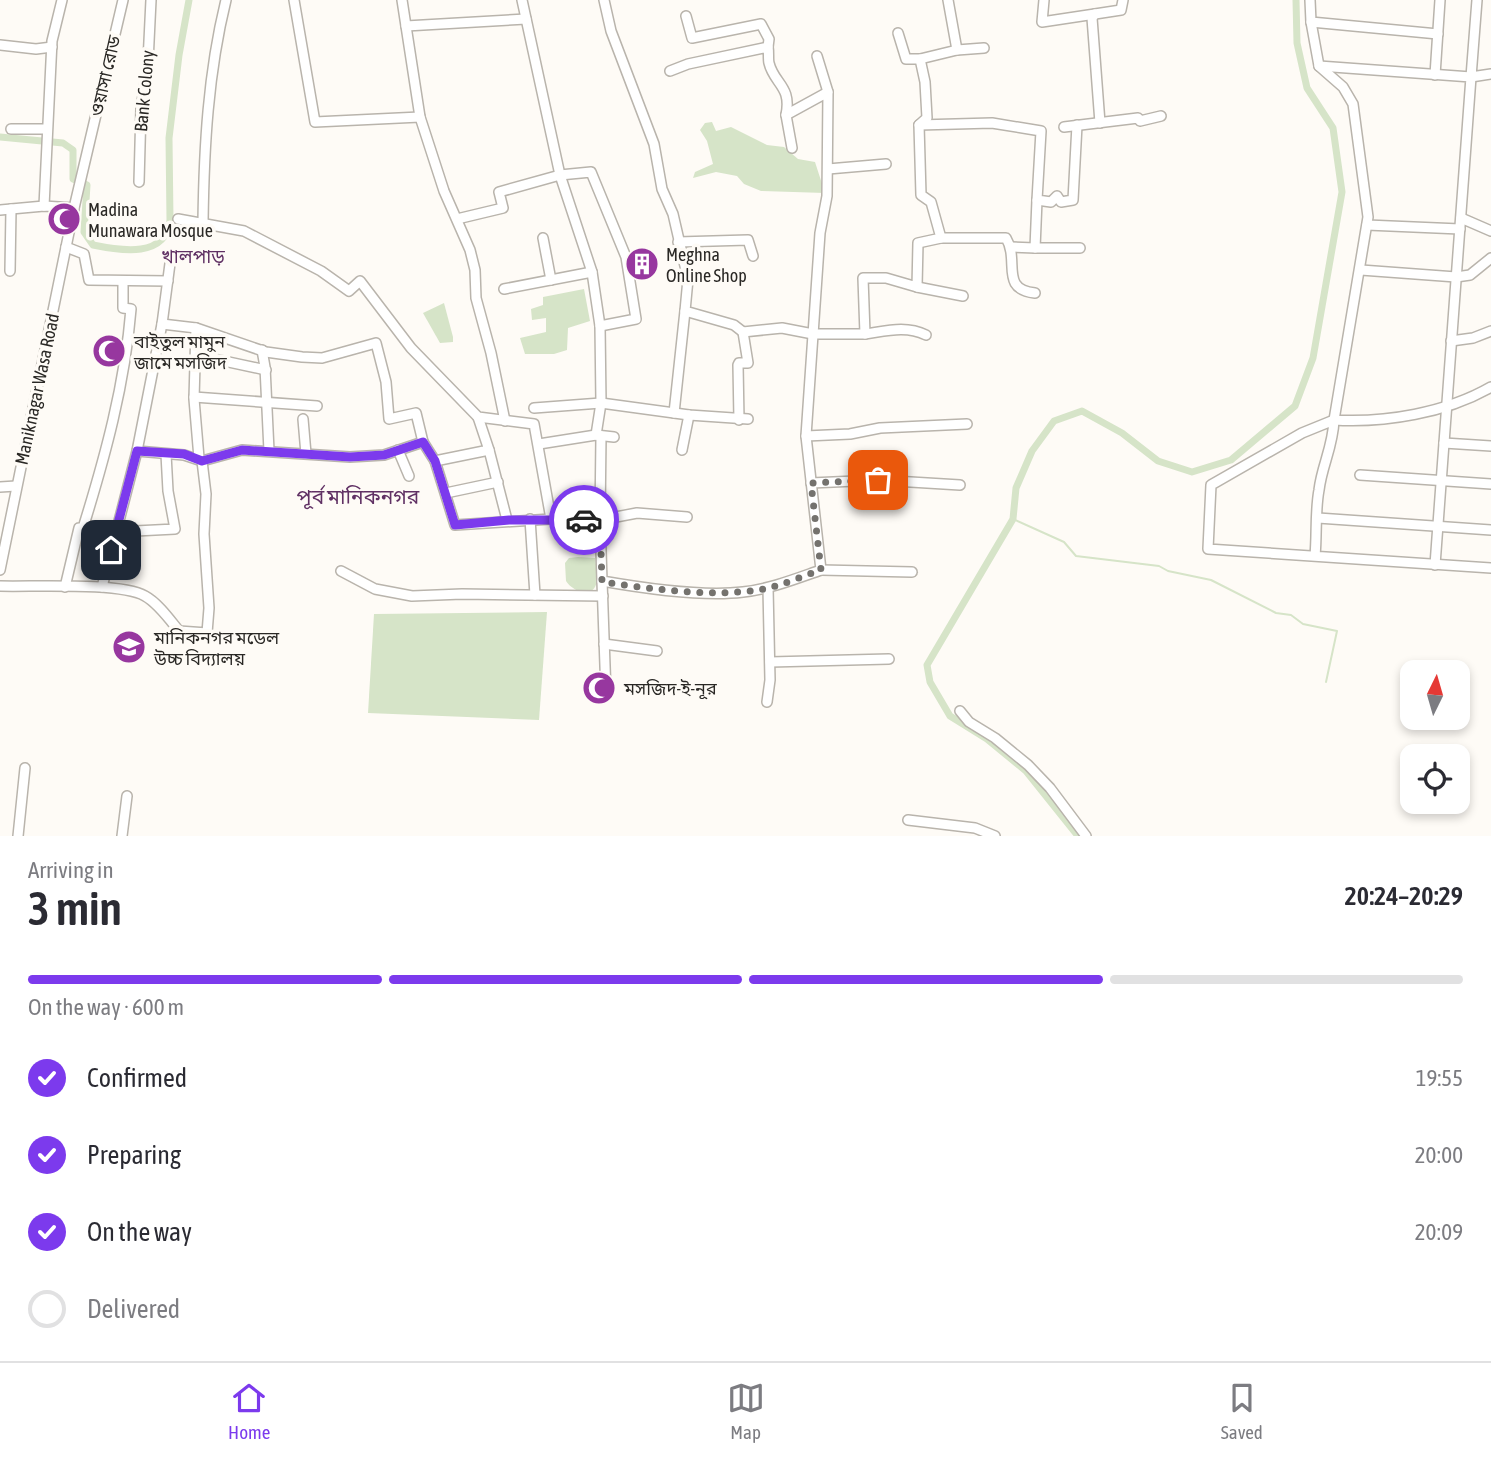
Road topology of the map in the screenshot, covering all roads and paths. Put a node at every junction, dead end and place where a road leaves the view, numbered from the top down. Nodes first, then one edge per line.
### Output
1 (62, 0) edge
2 (123, 0) edge
3 (151, 0) edge
4 (226, 0) edge
5 (294, 0) edge
6 (402, 0) edge
7 (522, 0) edge
8 (604, 0) edge
9 (948, 0) edge
10 (1044, 0) edge
11 (1123, 0) edge
12 (1310, 0) edge
13 (1440, 0) edge
14 (1477, 0) edge
15 (1095, 14) junction
16 (686, 16) dead end
17 (526, 19) junction
18 (1311, 22) junction
19 (406, 26) junction
20 (898, 33) dead end
21 (1438, 34) junction
22 (0, 45) edge
23 (52, 47) junction
24 (768, 47) junction
25 (985, 48) dead end
26 (957, 50) junction
27 (817, 56) dead end
28 (920, 59) junction
29 (1319, 66) junction
30 (670, 71) dead end
31 (1491, 74) edge
32 (1435, 75) junction
33 (1471, 77) junction
34 (828, 92) junction
35 (786, 115) junction
36 (1161, 116) dead end
37 (420, 117) junction
38 (1100, 123) junction
39 (919, 125) junction
40 (1077, 125) junction
41 (1064, 127) dead end
42 (12, 129) dead end
43 (47, 131) junction
44 (792, 148) dead end
45 (886, 164) dead end
46 (828, 169) junction
47 (560, 175) junction
48 (139, 183) dead end
49 (1037, 200) junction
50 (44, 206) junction
51 (74, 208) junction
52 (11, 209) junction
53 (0, 210) edge
54 (1461, 218) junction
55 (178, 219) dead end
56 (457, 219) junction
57 (203, 222) junction
58 (1367, 225) junction
59 (1460, 229) junction
60 (1491, 231) edge
61 (543, 238) dead end
62 (941, 238) junction
63 (678, 242) junction
64 (66, 247) junction
65 (1011, 247) junction
66 (1035, 248) junction
67 (1080, 248) dead end
68 (171, 256) dead end
69 (753, 256) dead end
70 (1491, 257) edge
71 (1361, 270) junction
72 (10, 271) dead end
73 (592, 272) junction
74 (1456, 277) junction
75 (123, 281) junction
76 (168, 281) junction
77 (551, 281) junction
78 (916, 287) junction
79 (504, 289) dead end
80 (1035, 293) dead end
81 (963, 296) dead end
82 (685, 311) junction
83 (162, 324) junction
84 (600, 326) junction
85 (196, 328) junction
86 (1491, 331) edge
87 (743, 332) junction
88 (813, 334) junction
89 (865, 334) junction
90 (926, 335) dead end
91 (1451, 341) junction
92 (262, 350) junction
93 (195, 355) junction
94 (265, 370) junction
95 (1491, 387) edge
96 (194, 397) junction
97 (267, 402) junction
98 (601, 403) junction
99 (1447, 405) junction
100 (317, 406) dead end
101 (534, 408) dead end
102 (674, 413) junction
103 (689, 415) junction
104 (478, 417) junction
105 (303, 419) dead end
106 (1334, 420) junction
107 (505, 421) junction
108 (967, 424) dead end
109 (598, 436) junction
110 (806, 436) junction
111 (614, 437) dead end
112 (423, 442) junction
113 (1444, 443) junction
114 (539, 444) junction
115 (1491, 446) edge
116 (398, 450) junction
117 (489, 450) junction
118 (682, 450) dead end
119 (137, 451) junction
120 (269, 451) junction
121 (166, 454) junction
122 (306, 454) junction
123 (200, 459) junction
124 (435, 461) junction
125 (1360, 475) dead end
126 (409, 476) dead end
127 (1441, 480) junction
128 (498, 482) junction
129 (811, 483) junction
130 (1491, 484) edge
131 (960, 485) dead end
132 (0, 486) edge
133 (16, 486) junction
134 (446, 493) junction
135 (687, 517) dead end
136 (1318, 518) junction
137 (530, 519) junction
138 (551, 519) junction
139 (508, 520) junction
140 (600, 520) junction
141 (1438, 526) junction
142 (1491, 530) edge
143 (116, 532) junction
144 (1315, 556) junction
145 (1435, 565) junction
146 (1491, 568) edge
147 (0, 570) edge
148 (821, 570) junction
149 (341, 571) dead end
150 (912, 572) dead end
151 (602, 582) junction
152 (0, 586) edge
153 (65, 587) junction
154 (102, 587) junction
155 (768, 588) junction
156 (535, 595) junction
157 (603, 596) junction
158 (604, 644) junction
159 (657, 650) dead end
160 (889, 659) dead end
161 (770, 662) junction
162 (606, 694) dead end
163 (767, 702) dead end
164 (960, 711) dead end
165 (25, 768) dead end
166 (127, 796) dead end
167 (908, 820) dead end
168 (18, 836) edge
169 (121, 836) edge
170 (995, 836) edge
171 (1086, 836) edge

1 - 23 street
2 - 51 street, ওয়াসা রোড
3 - 48 street, Bank Colony
4 - 57 street
5 - 37 street
6 - 19 street
7 - 17 street
8 - 63 street
9 - 26 street
10 - 15 street
11 - 15 street
12 - 18 street
13 - 21 street
14 - 33 street
15 - 38 street
16 - 24 street
17 - 19 street
17 - 47 street
18 - 21 street
18 - 29 street
19 - 37 street
20 - 28 street
21 - 32 street
22 - 23 street
23 - 43 street
24 - 30 street
24 - 35 street
25 - 26 street
26 - 28 street
27 - 34 street
28 - 39 street
29 - 32 street
29 - 58 street
31 - 33 street
32 - 33 street
33 - 54 street
34 - 35 street
34 - 46 street
35 - 44 street
36 - 38 street
37 - 56 street
38 - 40 street
39 - 49 street
39 - 62 street
40 - 41 street
40 - 49 street
42 - 43 street
43 - 50 street
45 - 46 street
46 - 88 street
47 - 56 street
47 - 73 street
47 - 84 street
49 - 66 street
50 - 51 street
50 - 52 street
51 - 64 street, Maniknagar Wasa Road
52 - 53 street
52 - 72 street
54 - 59 street
54 - 60 street
55 - 57 street
56 - 107 street
57 - 104 street
58 - 59 street
58 - 71 street
59 - 74 street
61 - 77 street
62 - 65 street
62 - 78 street
63 - 69 street
63 - 82 street
64 - 75 street
64 - 133 street, Maniknagar Wasa Road
65 - 66 street
65 - 80 street
66 - 67 street
68 - 76 street
70 - 74 street
71 - 74 street
71 - 106 street
73 - 77 street
73 - 84 street
74 - 91 street
75 - 76 street
75 - 153 street
76 - 83 street
77 - 79 street
78 - 81 street
78 - 89 street
82 - 87 street
82 - 102 street
83 - 85 street
83 - 119 street
84 - 98 street
85 - 92 street
85 - 93 street
86 - 91 street
87 - 88 street
87 - 103 street
88 - 89 street
88 - 110 street
89 - 90 street
91 - 99 street
92 - 94 street
92 - 112 street
93 - 94 street
93 - 96 street
94 - 97 street
95 - 99 street
96 - 97 street
96 - 123 street
97 - 100 street
97 - 120 street
98 - 101 street
98 - 102 street
98 - 109 street
99 - 106 street
99 - 113 street
102 - 103 street
103 - 118 street
104 - 107 street
104 - 117 street
105 - 122 street
106 - 136 street
106 - 144 street
107 - 114 street
108 - 110 street
109 - 111 street
109 - 114 street
109 - 140 street
110 - 129 street
112 - 116 street
112 - 124 street
113 - 115 street
113 - 127 street
114 - 138 street
116 - 122 street
116 - 126 street
117 - 124 street
117 - 128 street
119 - 121 street
119 - 143 street
120 - 122 street
120 - 123 street
121 - 123 street
121 - 143 street
123 - 154 street
124 - 134 street
125 - 127 street
127 - 130 street
127 - 141 street
128 - 134 street
128 - 139 street
129 - 131 street
129 - 148 street
132 - 133 street
133 - 147 street, Maniknagar Wasa Road
134 - 139 street
135 - 140 street
136 - 141 street
136 - 144 street
137 - 138 street
137 - 139 street
137 - 156 street
138 - 140 street
140 - 151 street
141 - 142 street
141 - 145 street
143 - 154 street
144 - 145 street
145 - 146 street
148 - 150 street
148 - 155 street
149 - 156 street
151 - 155 street
151 - 157 street
152 - 153 street
153 - 154 street
155 - 161 street
156 - 157 street
157 - 158 street
158 - 159 street
158 - 162 street
160 - 161 street
161 - 163 street
164 - 171 street
165 - 168 street
166 - 169 street
167 - 170 street

